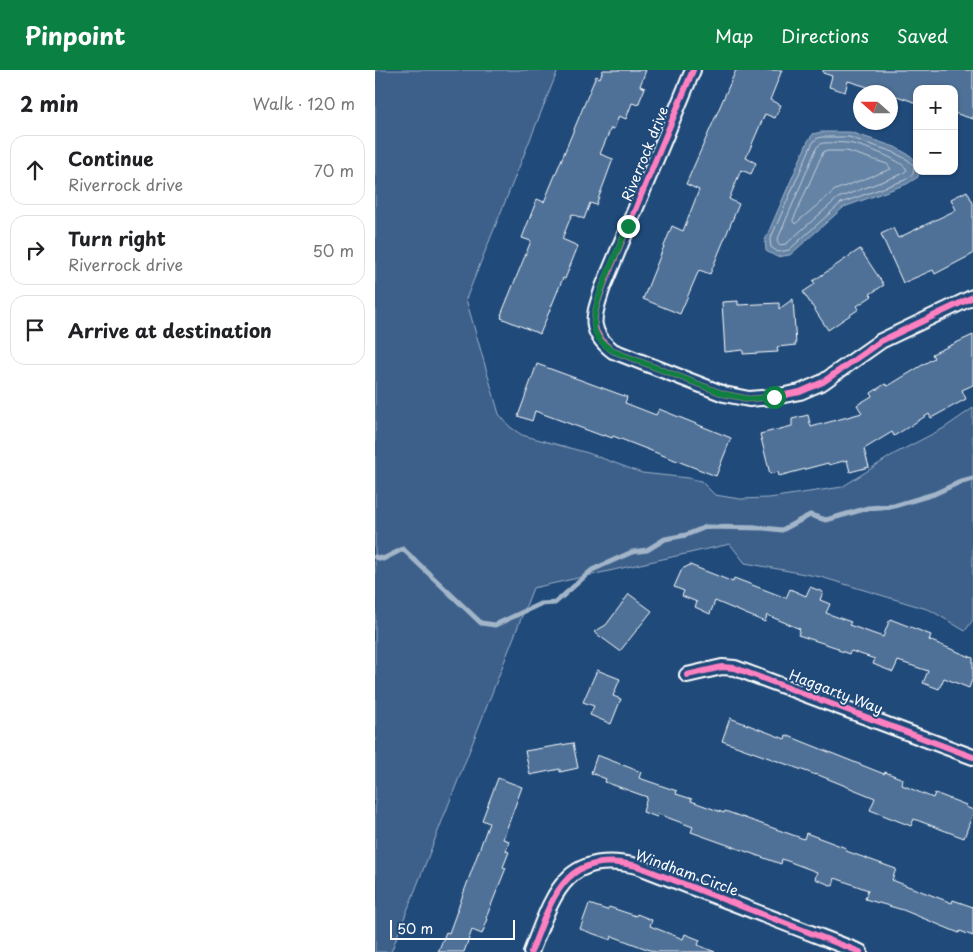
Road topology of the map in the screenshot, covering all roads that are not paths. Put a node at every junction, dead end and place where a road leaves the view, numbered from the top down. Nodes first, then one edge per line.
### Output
1 (693, 70) edge
2 (973, 298) edge
3 (687, 675) dead end
4 (973, 756) edge
5 (531, 952) edge
6 (860, 952) edge

1 - 2 street, Riverrock drive
3 - 4 street, Haggarty Way
5 - 6 street, Windham Circle

